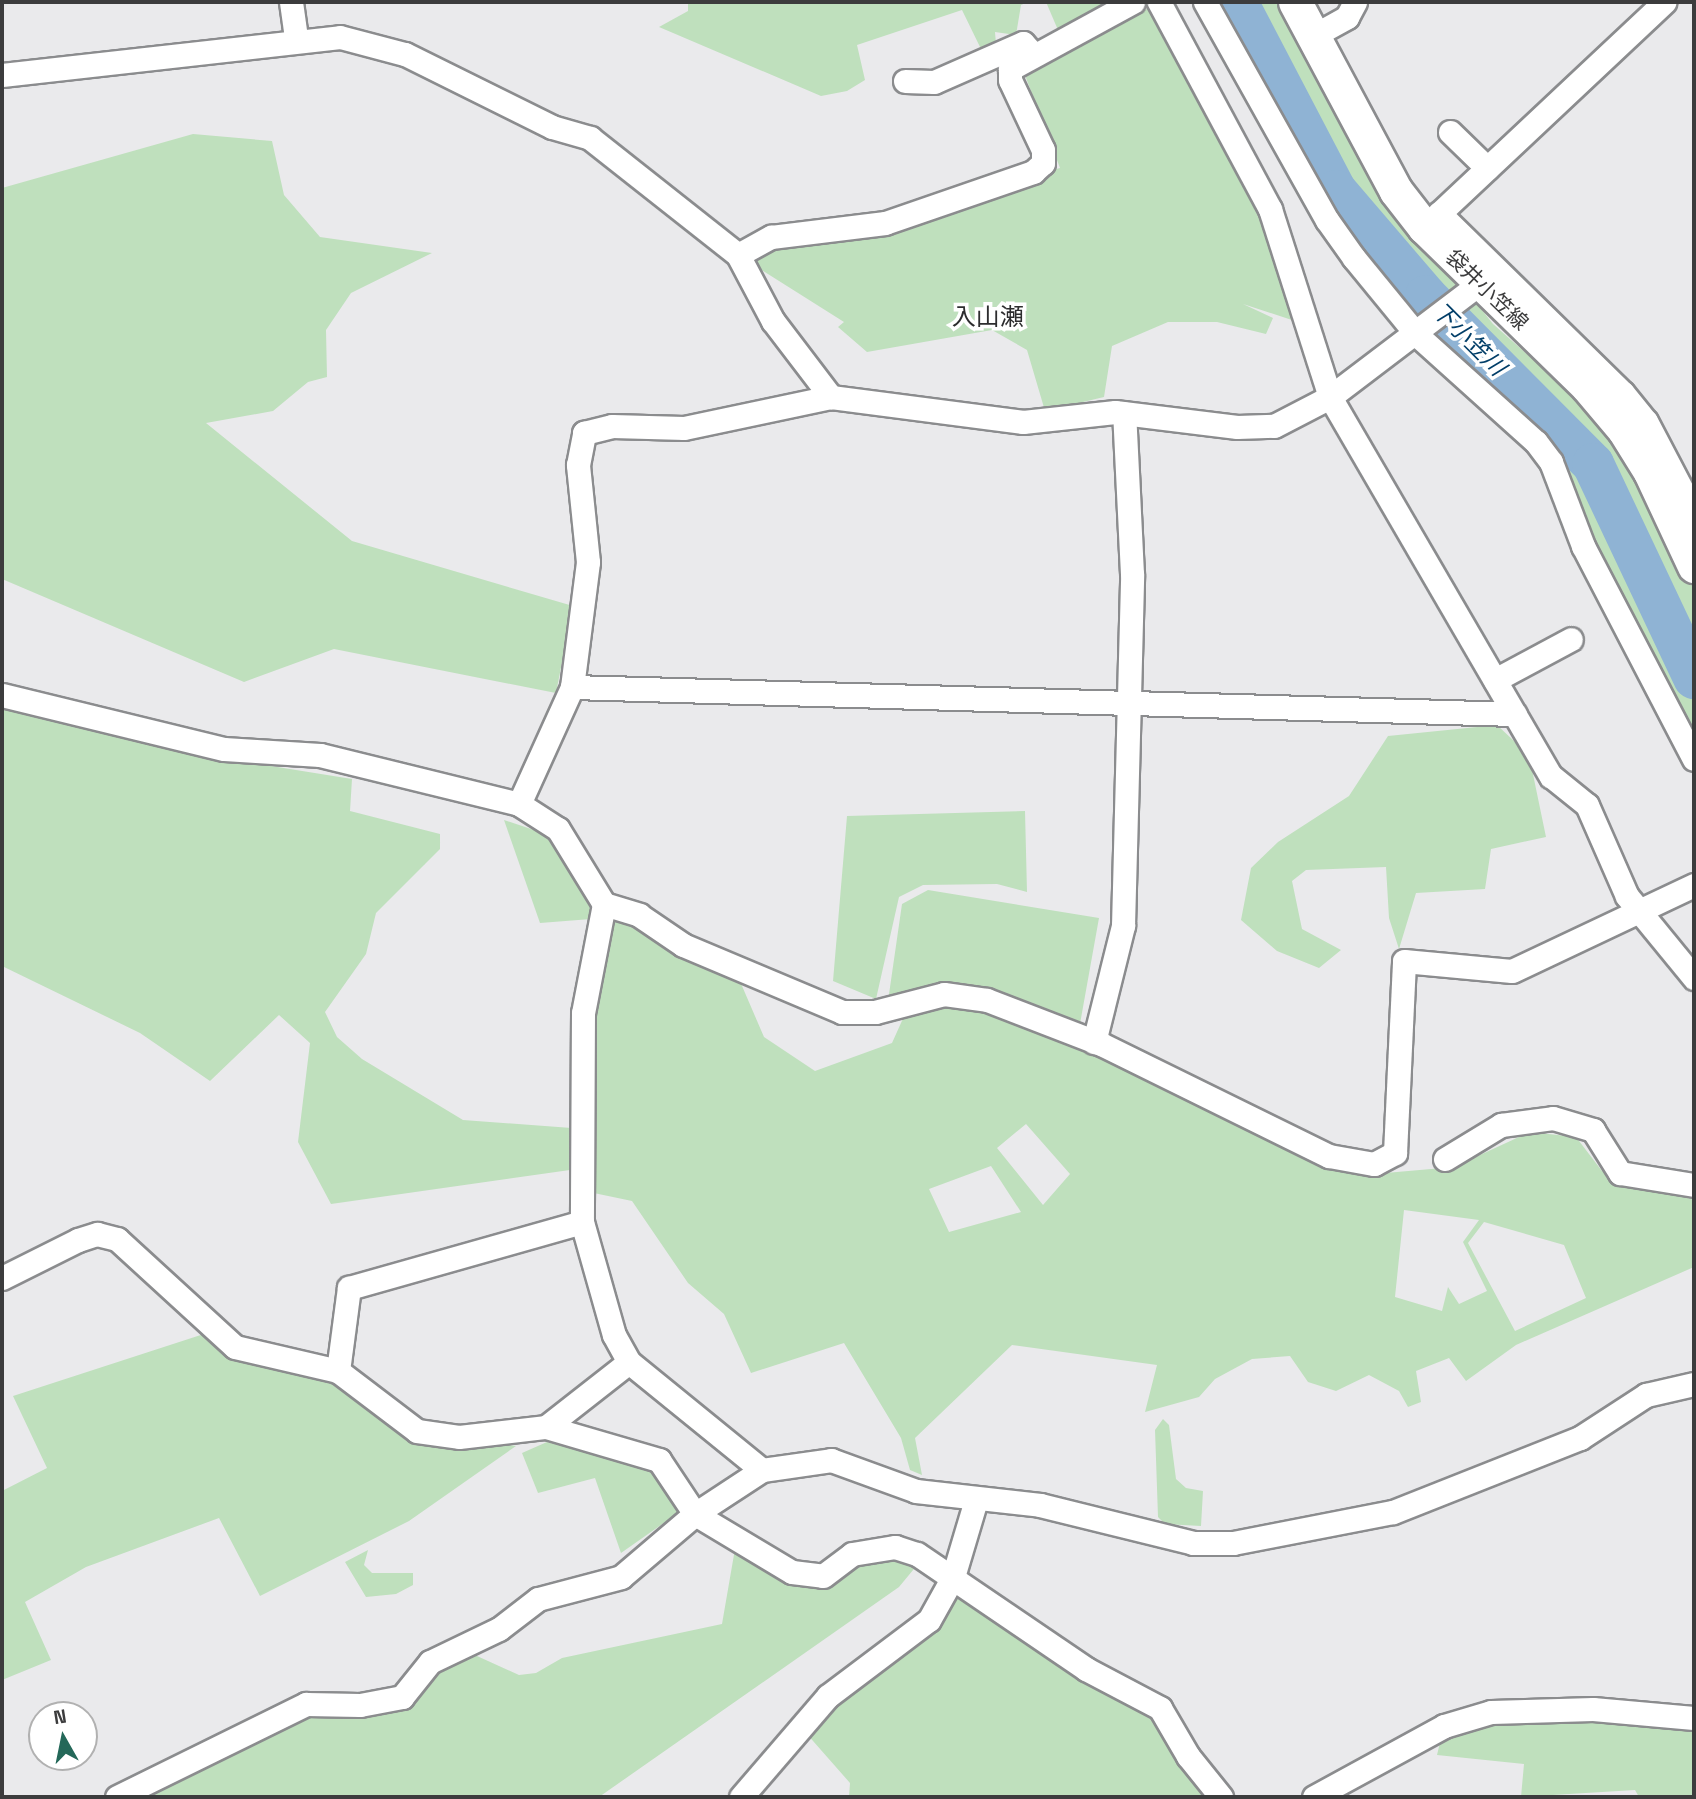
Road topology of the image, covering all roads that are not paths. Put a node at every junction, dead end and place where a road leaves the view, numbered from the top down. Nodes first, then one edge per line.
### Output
1 (291, 2) edge
2 (1133, 2) edge
3 (1158, 2) edge
4 (1205, 2) edge
5 (1295, 2) edge
6 (1356, 2) edge
7 (1664, 2) edge
8 (1313, 36) junction
9 (296, 39) junction
10 (1032, 53) junction
11 (2, 75) edge
12 (905, 80) dead end
13 (1450, 132) dead end
14 (1487, 168) junction
15 (1431, 220) junction
16 (738, 254) junction
17 (1479, 284) junction
18 (1417, 335) junction
19 (831, 397) junction
20 (1330, 397) junction
21 (1124, 413) junction
22 (1694, 513) edge
23 (1694, 566) edge
24 (1571, 639) dead end
25 (1495, 680) junction
26 (572, 687) junction
27 (2, 695) edge
28 (1129, 701) junction
29 (1515, 714) junction
30 (1694, 759) edge
31 (519, 804) junction
32 (1694, 885) edge
33 (604, 904) junction
34 (1640, 911) junction
35 (1694, 978) edge
36 (1094, 1042) junction
37 (1445, 1159) dead end
38 (1694, 1185) edge
39 (582, 1222) junction
40 (2, 1278) edge
41 (629, 1362) junction
42 (338, 1371) junction
43 (1694, 1384) edge
44 (546, 1427) junction
45 (762, 1470) junction
46 (975, 1500) junction
47 (695, 1514) junction
48 (953, 1577) junction
49 (1694, 1718) edge
50 (117, 1797) edge
51 (741, 1797) edge
52 (1221, 1797) edge
53 (1314, 1797) edge

1 - 9 street
2 - 10 street
3 - 20 street
4 - 18 street
5 - 8 main road, 袋井小笠線
6 - 8 street
7 - 14 street
8 - 15 main road, 袋井小笠線
9 - 11 street
9 - 16 street
10 - 12 street
10 - 16 street
13 - 14 street
14 - 15 street
15 - 17 main road, 袋井小笠線
15 - 22 street
16 - 19 street
17 - 18 street
17 - 23 main road, 袋井小笠線
18 - 20 street
18 - 30 street
19 - 21 street
19 - 26 street
20 - 21 street
20 - 25 street
21 - 28 street
24 - 25 street
25 - 29 street
26 - 28 street
26 - 31 street
27 - 31 street
28 - 29 street
28 - 36 street
29 - 34 street
31 - 33 street
32 - 34 street
33 - 36 street
33 - 39 street
34 - 35 street
34 - 36 street
37 - 38 street
39 - 41 street
39 - 42 street
40 - 42 street
41 - 44 street
41 - 45 street
42 - 44 street
43 - 46 street
44 - 47 street
45 - 46 street
45 - 47 street
46 - 48 street
47 - 48 street
47 - 50 street
48 - 51 street
48 - 52 street
49 - 53 street

